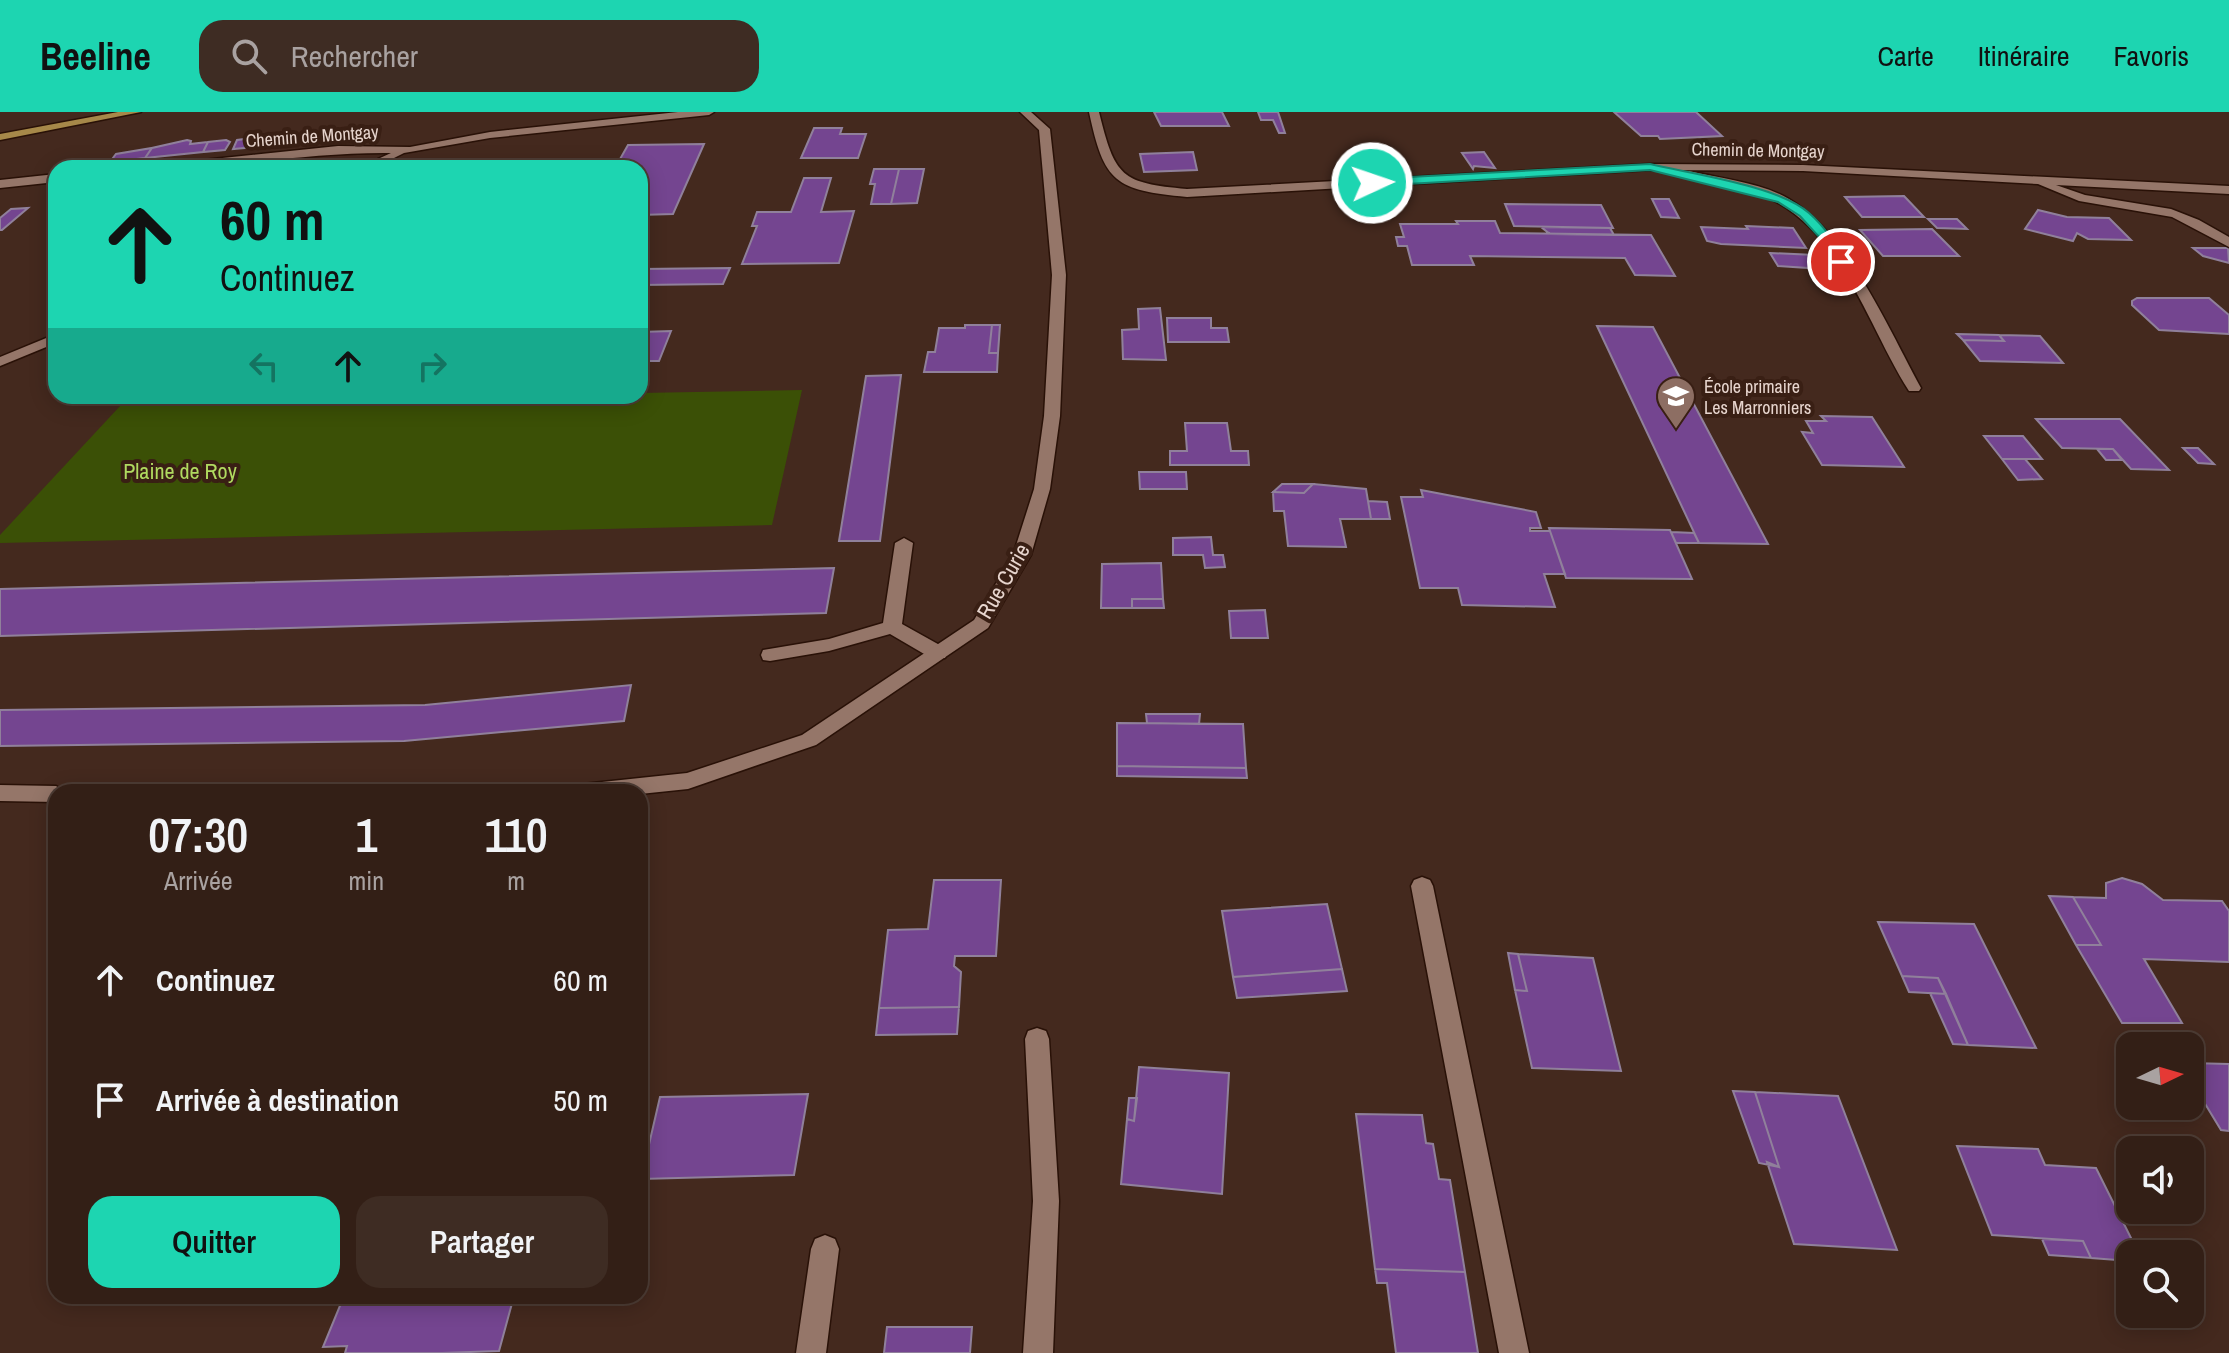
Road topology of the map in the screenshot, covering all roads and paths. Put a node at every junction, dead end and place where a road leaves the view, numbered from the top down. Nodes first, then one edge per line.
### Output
1 (136, 112) edge
2 (709, 112) edge
3 (1025, 112) edge
4 (1094, 112) edge
5 (0, 137) edge
6 (410, 150) junction
7 (232, 160) edge
8 (384, 160) edge
9 (1650, 167) junction
10 (48, 179) edge
11 (2039, 180) junction
12 (0, 184) edge
13 (2229, 190) edge
14 (2229, 243) edge
15 (48, 341) edge
16 (0, 362) edge
17 (1914, 388) dead end
18 (904, 543) dead end
19 (892, 627) junction
20 (938, 653) junction
21 (770, 655) dead end
22 (648, 785) edge
23 (0, 793) edge
24 (48, 794) edge
25 (1422, 886) dead end
26 (1037, 1039) dead end
27 (825, 1249) dead end
28 (811, 1353) edge
29 (1038, 1353) edge
30 (1514, 1353) edge

1 - 5 main road
2 - 6 street, Chemin de Montgay
3 - 20 street, Rue Curie
4 - 9 street, Chemin de Montgay
6 - 7 street, Chemin de Montgay
6 - 8 street
9 - 11 street, Chemin de Montgay
9 - 17 street
10 - 12 street
11 - 13 street, Chemin de Montgay
11 - 14 street, Chemin de Montgay
15 - 16 street
18 - 19 street
19 - 20 street
19 - 21 street
20 - 22 street, Rue Curie
23 - 24 street
25 - 30 street
26 - 29 street
27 - 28 street

